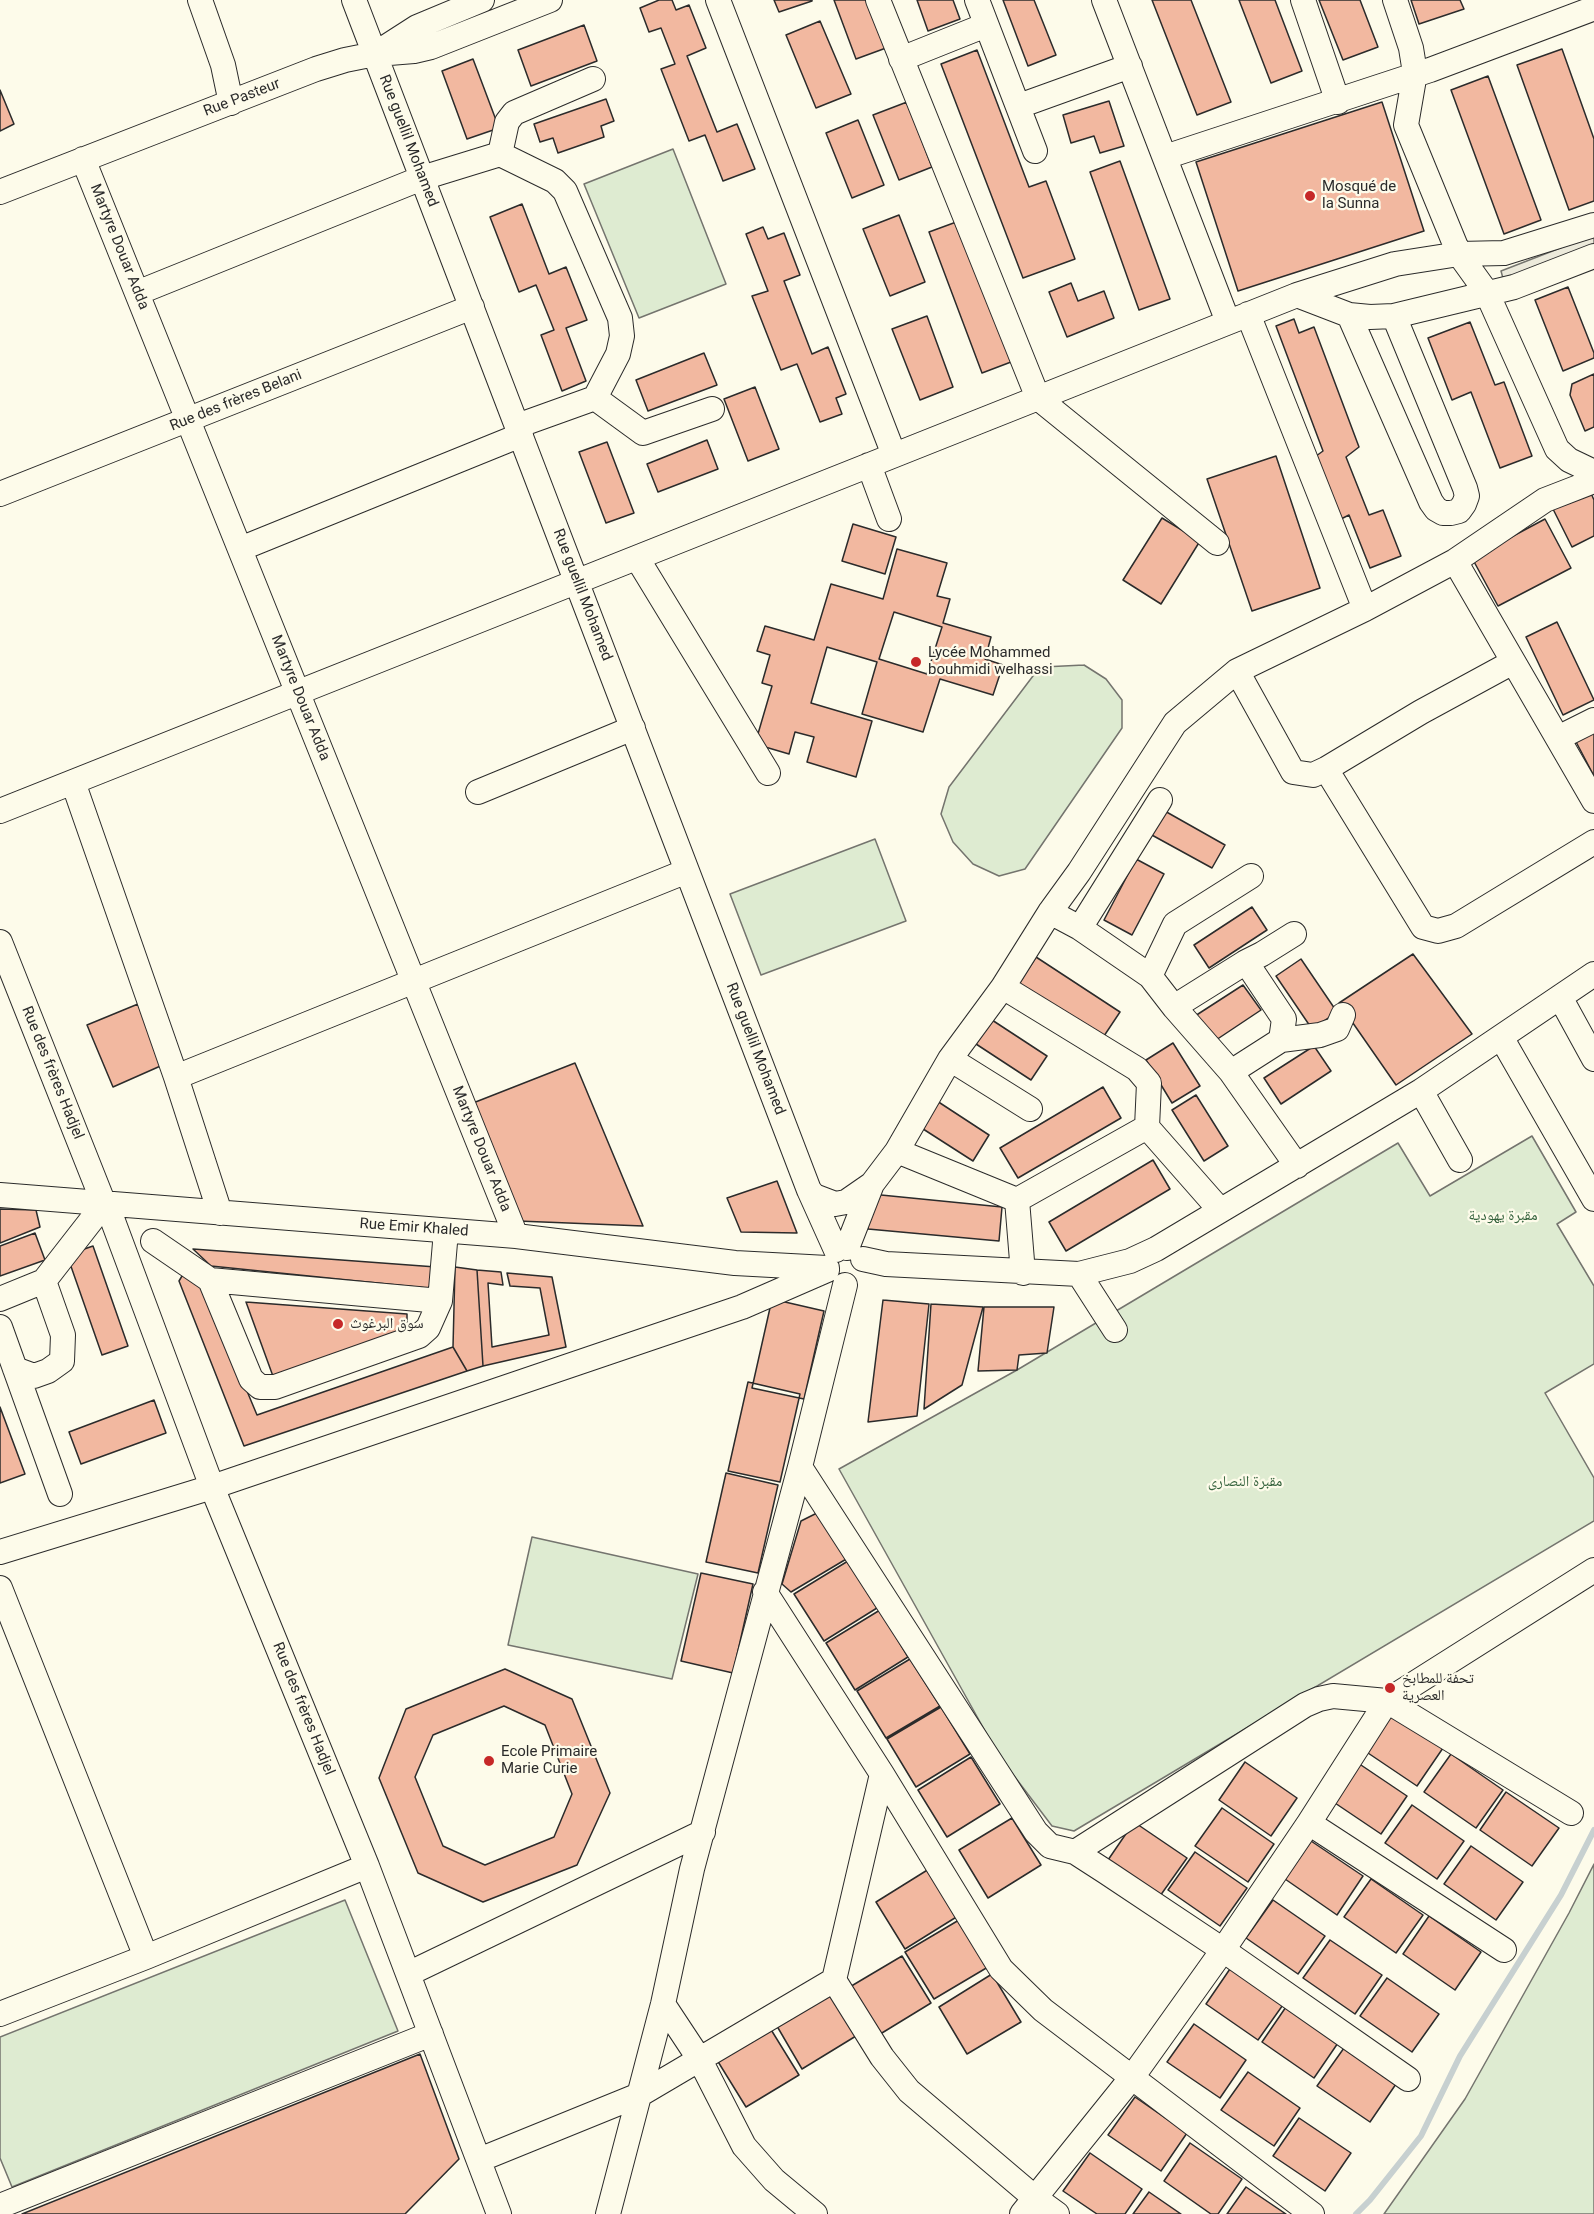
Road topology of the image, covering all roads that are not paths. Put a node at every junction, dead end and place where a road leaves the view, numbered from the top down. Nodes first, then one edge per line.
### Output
1 (200, 0) edge
2 (354, 0) edge
3 (482, 0) edge
4 (550, 0) edge
5 (718, 0) edge
6 (878, 0) edge
7 (977, 0) edge
8 (1104, 0) edge
9 (1303, 0) edge
10 (1395, 0) edge
11 (1591, 8) edge
12 (986, 25) junction
13 (375, 54) junction
14 (902, 60) junction
15 (1130, 66) junction
16 (1415, 73) junction
17 (593, 79) dead end
18 (1338, 102) junction
19 (231, 103) junction
20 (1019, 106) junction
21 (1035, 152) dead end
22 (500, 154) junction
23 (1165, 157) junction
24 (83, 159) junction
25 (422, 178) junction
26 (0, 192) edge
27 (1594, 225) edge
28 (1459, 254) junction
29 (1592, 264) edge
30 (137, 293) junction
31 (1487, 293) junction
32 (1297, 295) junction
33 (472, 307) junction
34 (1349, 315) junction
35 (1394, 316) junction
36 (1238, 318) junction
37 (595, 398) junction
38 (1038, 398) junction
39 (712, 409) dead end
40 (188, 420) junction
41 (519, 430) junction
42 (894, 455) junction
43 (869, 465) junction
44 (1594, 472) edge
45 (1594, 481) edge
46 (0, 494) edge
47 (889, 519) dead end
48 (1217, 543) dead end
49 (240, 549) junction
50 (637, 558) junction
51 (1455, 561) junction
52 (576, 582) junction
53 (1365, 609) junction
54 (1514, 662) junction
55 (1237, 671) junction
56 (298, 693) junction
57 (1594, 720) edge
58 (633, 728) junction
59 (1557, 738) junction
60 (1326, 769) junction
61 (768, 773) dead end
62 (73, 782) junction
63 (478, 792) dead end
64 (1160, 800) dead end
65 (1594, 801) edge
66 (0, 811) edge
67 (1594, 842) edge
68 (687, 871) junction
69 (1251, 876) dead end
70 (1050, 912) junction
71 (1080, 928) junction
72 (1294, 934) dead end
73 (0, 942) edge
74 (1246, 962) junction
75 (1594, 974) edge
76 (1150, 976) junction
77 (413, 981) junction
78 (1003, 987) junction
79 (1560, 997) junction
80 (1174, 1007) junction
81 (1343, 1015) dead end
82 (1501, 1037) junction
83 (1281, 1040) junction
84 (950, 1059) junction
85 (1594, 1059) edge
86 (1231, 1072) junction
87 (176, 1077) junction
88 (1421, 1091) junction
89 (1030, 1109) dead end
90 (1147, 1127) junction
91 (897, 1151) junction
92 (1460, 1160) dead end
93 (1297, 1166) junction
94 (872, 1184) junction
95 (809, 1190) junction
96 (0, 1195) edge
97 (1594, 1199) edge
98 (1017, 1200) junction
99 (106, 1205) junction
100 (165, 1209) junction
101 (1220, 1210) junction
102 (220, 1214) junction
103 (446, 1231) junction
104 (516, 1236) junction
105 (153, 1241) junction
106 (735, 1263) junction
107 (841, 1263) junction
108 (1023, 1273) junction
109 (1079, 1274) junction
110 (210, 1280) junction
111 (44, 1281) junction
112 (138, 1289) junction
113 (0, 1299) edge
114 (440, 1301) junction
115 (742, 1307) junction
116 (0, 1327) edge
117 (1115, 1330) dead end
118 (15, 1369) junction
119 (800, 1467) junction
120 (212, 1487) junction
121 (60, 1494) dead end
122 (0, 1552) edge
123 (1594, 1570) edge
124 (0, 1588) edge
125 (765, 1592) junction
126 (1387, 1701) junction
127 (882, 1774) junction
128 (1570, 1813) dead end
129 (1309, 1823) junction
130 (703, 1832) junction
131 (1075, 1852) junction
132 (367, 1866) junction
133 (1223, 1950) junction
134 (1504, 1950) dead end
135 (146, 1957) junction
136 (408, 1974) junction
137 (834, 1980) junction
138 (663, 2004) junction
139 (0, 2014) edge
140 (431, 2034) junction
141 (700, 2060) junction
142 (1133, 2076) junction
143 (1408, 2079) dead end
144 (639, 2095) junction
145 (478, 2160) junction
146 (0, 2206) edge
147 (1029, 2206) edge
148 (499, 2214) edge
149 (608, 2214) edge
150 (815, 2214) edge
151 (1057, 2214) edge
152 (1312, 2214) edge

1 - 19 street
2 - 13 street, Rue guellil Mohamed
3 - 13 street, Rue Pasteur
4 - 13 street
5 - 42 street
6 - 14 street
7 - 12 street
8 - 15 street
9 - 18 street
10 - 16 street
11 - 16 street
12 - 14 street
12 - 20 street
13 - 19 street, Rue Pasteur
13 - 25 street, Rue guellil Mohamed
14 - 38 street
15 - 20 street
15 - 23 street
16 - 18 street
16 - 28 street
17 - 22 street
18 - 23 street
19 - 24 street, Rue Pasteur
20 - 21 street
22 - 25 street
22 - 37 street
23 - 36 street
24 - 26 street, Rue Pasteur
24 - 30 street, Martyre Douar Adda
25 - 30 street
25 - 33 street, Rue guellil Mohamed
27 - 28 street
28 - 31 street
28 - 32 street
29 - 31 street
30 - 40 street, Martyre Douar Adda
31 - 35 street
31 - 44 street
32 - 34 street
32 - 36 street
33 - 40 street, Rue des frères Belani
33 - 41 street, Rue guellil Mohamed
34 - 35 street
34 - 35 street
36 - 38 street
36 - 53 street
37 - 39 street
37 - 41 street
38 - 42 street
38 - 48 street
40 - 46 street, Rue des frères Belani
40 - 49 street, Martyre Douar Adda
41 - 49 street
41 - 52 street, Rue guellil Mohamed
42 - 43 street
43 - 47 street
43 - 50 street
45 - 51 street
49 - 56 street, Martyre Douar Adda
50 - 52 street
50 - 61 street
51 - 53 street
51 - 54 street
52 - 56 street
52 - 58 street, Rue guellil Mohamed
53 - 55 street
54 - 59 street
54 - 60 street
55 - 60 street
55 - 70 street
56 - 62 street
56 - 77 street, Martyre Douar Adda
57 - 59 street
58 - 63 street
58 - 68 street, Rue guellil Mohamed
59 - 65 street
60 - 67 street
62 - 66 street
62 - 87 street
64 - 71 street
68 - 77 street
68 - 95 street, Rue guellil Mohamed
69 - 76 street
70 - 71 street
70 - 78 street
71 - 76 street
72 - 74 street
73 - 99 street, Rue des frères Hadjel
74 - 80 street
74 - 83 street
75 - 79 street, Rue Emir Khaled
76 - 80 street
77 - 87 street
77 - 104 street, Martyre Douar Adda
78 - 84 street
78 - 90 street
79 - 82 street, Rue Emir Khaled
79 - 85 street
80 - 86 street
81 - 83 street
82 - 88 street, Rue Emir Khaled
82 - 97 street
83 - 86 street
84 - 89 street
84 - 91 street
86 - 93 street
87 - 102 street
88 - 92 street
88 - 93 street, Rue Emir Khaled
90 - 98 street
90 - 101 street
91 - 94 street
91 - 98 street
93 - 101 street, Rue Emir Khaled
94 - 95 street
94 - 107 street
95 - 107 street, Rue guellil Mohamed
96 - 99 street, Rue Emir Khaled
98 - 108 street
99 - 100 street, Rue Emir Khaled
99 - 111 street
99 - 112 street, Rue des frères Hadjel
100 - 102 street, Rue Emir Khaled
100 - 105 street
101 - 109 street, Rue Emir Khaled
102 - 103 street, Rue Emir Khaled
103 - 104 street, Rue Emir Khaled
103 - 114 street
104 - 106 street, Rue Emir Khaled
105 - 110 street
105 - 112 street
106 - 107 street, Rue Emir Khaled
106 - 115 street
107 - 108 street, Rue Emir Khaled
107 - 115 street
107 - 119 street
108 - 109 street, Rue Emir Khaled
109 - 117 street
110 - 114 street
110 - 114 street
111 - 113 street
111 - 118 street
112 - 120 street, Rue des frères Hadjel
115 - 120 street
116 - 118 street
118 - 121 street
119 - 125 street
119 - 131 street
120 - 122 street
120 - 132 street, Rue des frères Hadjel
123 - 126 street
124 - 135 street
125 - 127 street
125 - 130 street
126 - 128 street
126 - 129 street
126 - 131 street
127 - 137 street
127 - 142 street
129 - 133 street
129 - 134 street
130 - 136 street
130 - 138 street
131 - 133 street
132 - 135 street
132 - 136 street, Rue des frères Hadjel
133 - 142 street
133 - 143 street
135 - 139 street
136 - 140 street, Rue des frères Hadjel
137 - 141 street
137 - 147 street
138 - 141 street
138 - 144 street
140 - 145 street, Rue des frères Hadjel
140 - 146 street
141 - 144 street
141 - 150 street
142 - 147 street
142 - 152 street
144 - 145 street
144 - 149 street
145 - 148 street, Rue des frères Hadjel
147 - 151 street

